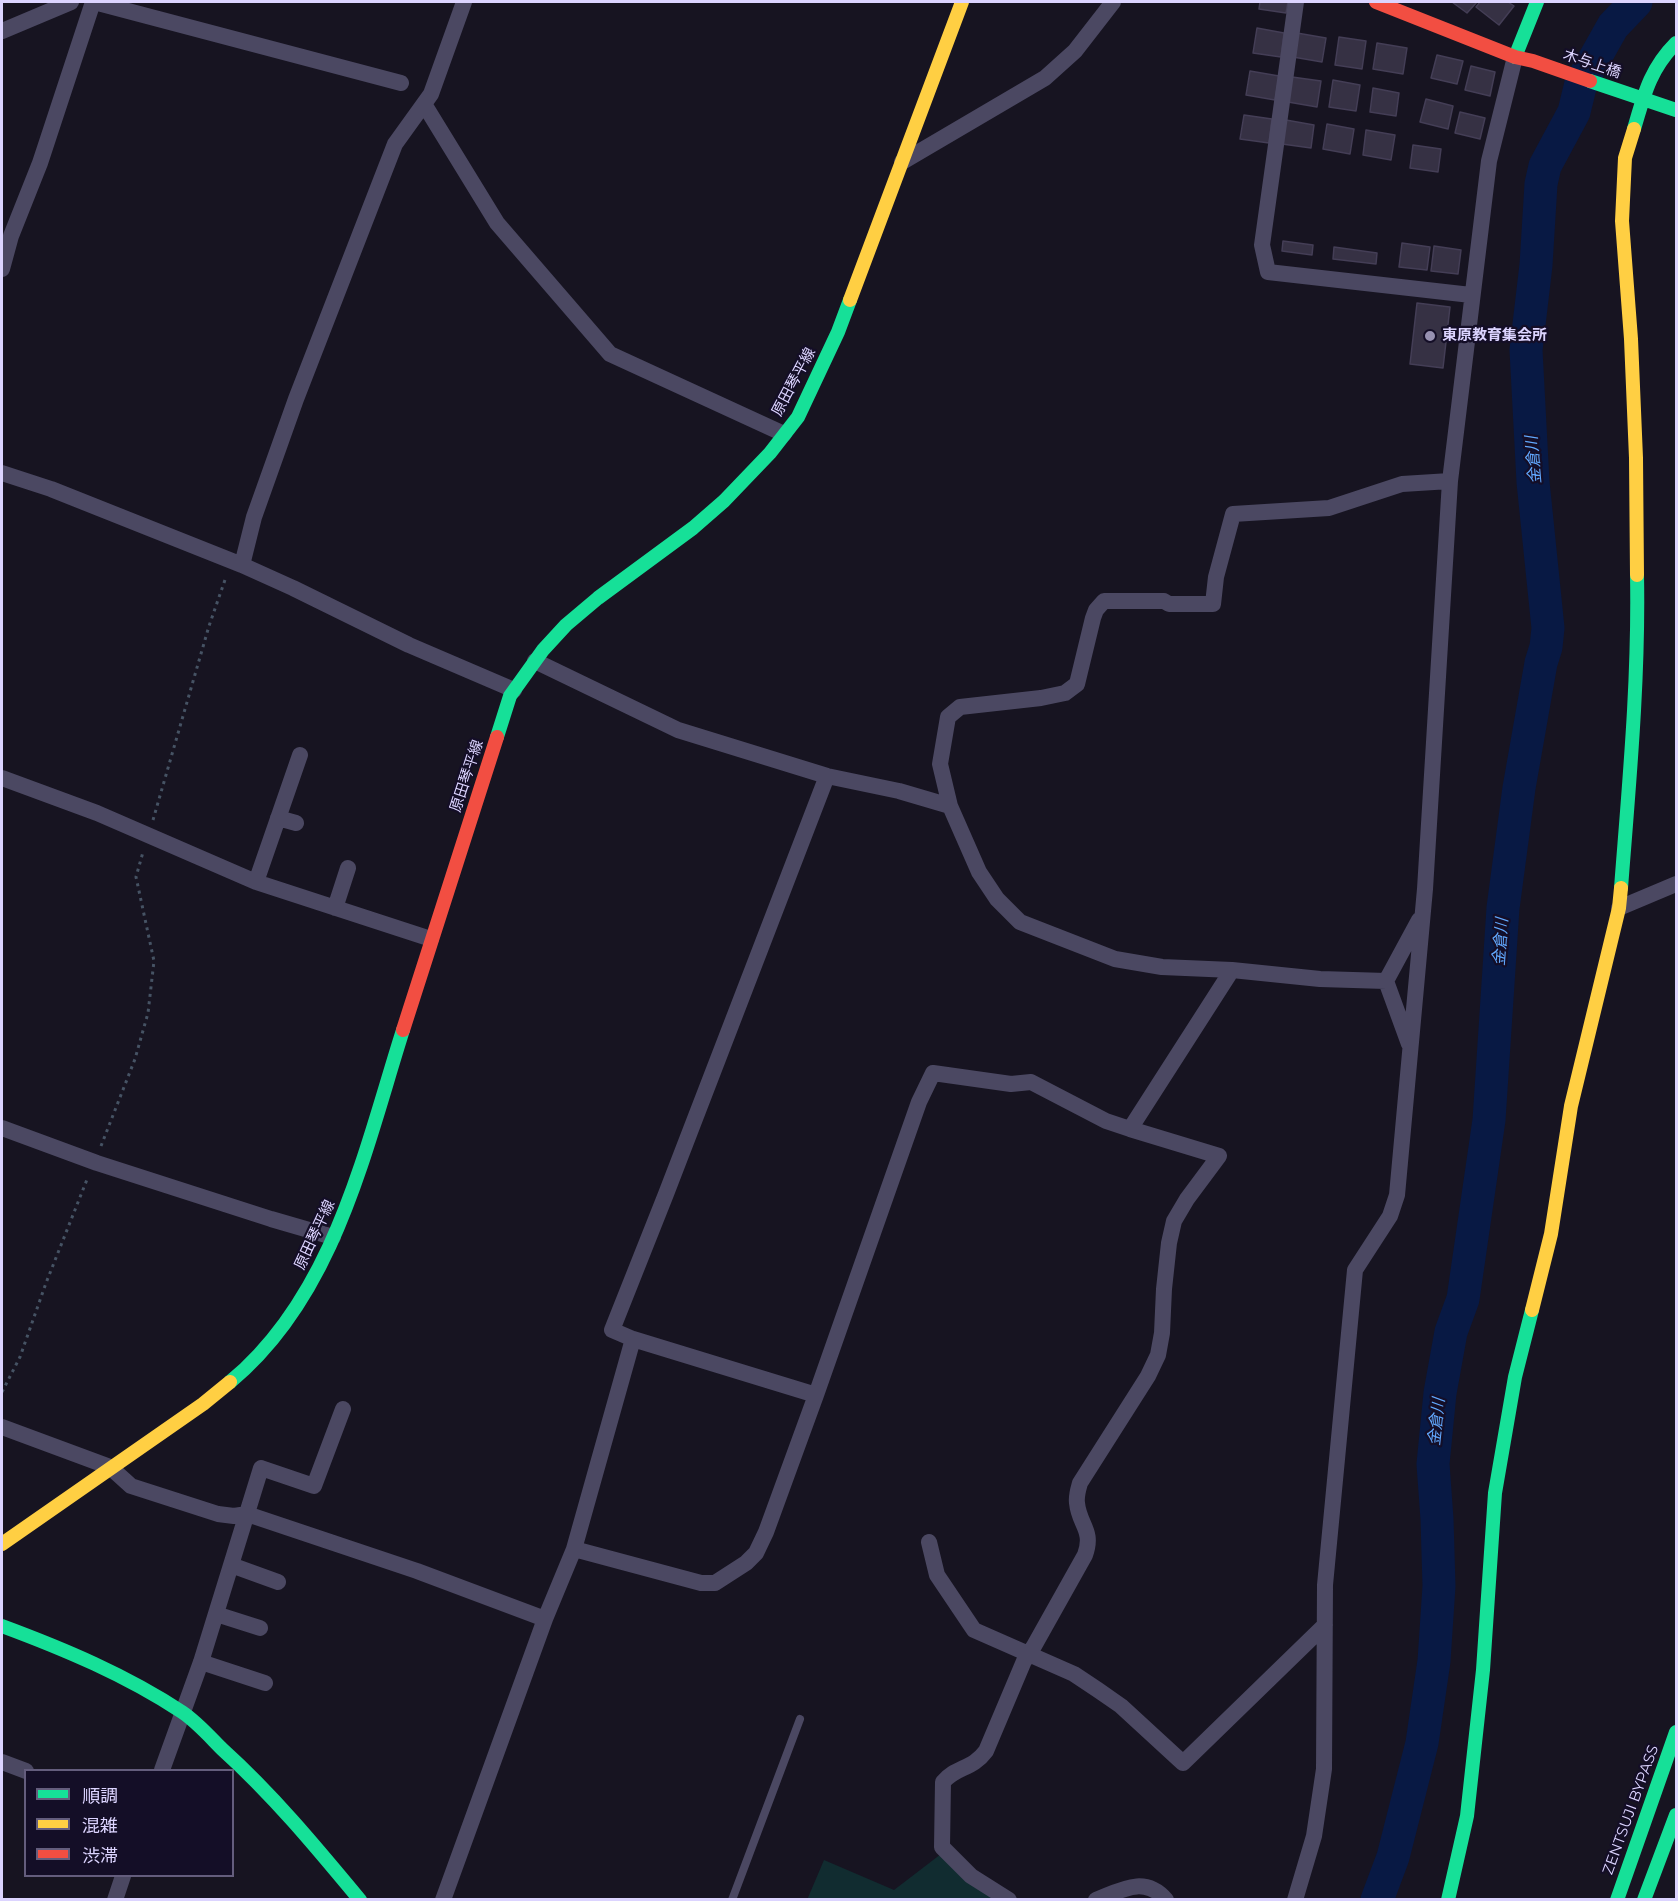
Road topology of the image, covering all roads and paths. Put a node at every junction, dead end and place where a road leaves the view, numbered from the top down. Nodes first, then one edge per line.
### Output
1 (71, 2) edge
2 (94, 2) edge
3 (464, 2) edge
4 (962, 2) edge
5 (1113, 2) edge
6 (1296, 2) edge
7 (1376, 2) edge
8 (1537, 2) edge
9 (2, 31) edge
10 (1677, 43) edge
11 (1515, 57) junction
12 (401, 83) dead end
13 (1641, 99) junction
14 (424, 104) junction
15 (1677, 110) edge
16 (902, 162) junction
17 (2, 268) edge
18 (1471, 295) junction
19 (784, 434) junction
20 (2, 473) edge
21 (1450, 481) junction
22 (237, 563) junction
23 (535, 661) junction
24 (514, 690) junction
25 (300, 755) dead end
26 (827, 776) junction
27 (2, 778) edge
28 (950, 806) junction
29 (278, 818) junction
30 (296, 823) dead end
31 (148, 836) junction
32 (348, 868) dead end
33 (256, 882) junction
34 (1677, 884) edge
35 (336, 908) junction
36 (1619, 908) junction
37 (1423, 914) junction
38 (431, 939) junction
39 (1232, 970) junction
40 (1386, 981) junction
41 (1411, 1048) junction
42 (2, 1128) edge
43 (1130, 1129) junction
44 (94, 1162) junction
45 (333, 1237) junction
46 (633, 1339) junction
47 (2, 1392) edge
48 (816, 1395) junction
49 (343, 1409) dead end
50 (2, 1427) edge
51 (110, 1467) junction
52 (247, 1514) junction
53 (929, 1542) dead end
54 (2, 1544) edge
55 (573, 1549) junction
56 (231, 1565) junction
57 (278, 1582) dead end
58 (216, 1614) junction
59 (545, 1619) junction
60 (1325, 1625) junction
61 (2, 1626) edge
62 (260, 1628) dead end
63 (1029, 1654) junction
64 (201, 1662) junction
65 (265, 1683) dead end
66 (184, 1713) junction
67 (800, 1719) dead end
68 (1677, 1732) edge
69 (2, 1762) edge
70 (162, 1769) edge
71 (24, 1770) edge
72 (1677, 1815) edge
73 (122, 1877) edge
74 (115, 1899) edge
75 (360, 1899) edge
76 (443, 1899) edge
77 (732, 1899) edge
78 (1010, 1899) edge
79 (1096, 1899) edge
80 (1166, 1899) edge
81 (1295, 1899) edge
82 (1448, 1899) edge
83 (1617, 1899) edge
84 (1644, 1899) edge

1 - 9 street
2 - 12 street
2 - 17 street
3 - 14 street
4 - 16 main road, 原田琴平線
5 - 16 street
6 - 18 street
7 - 11 main road
8 - 11 main road
10 - 13 main road
11 - 13 main road, 木与上橋
11 - 18 street
13 - 15 main road, 木与上橋
13 - 36 main road
14 - 19 street
14 - 22 street
16 - 19 main road, 原田琴平線
18 - 21 street
19 - 23 main road, 原田琴平線
20 - 22 street
21 - 28 street
21 - 37 street
22 - 24 street
22 - 31 path
23 - 24 main road, 原田琴平線
23 - 26 street
24 - 38 main road, 原田琴平線
25 - 29 street
26 - 28 street
26 - 46 street
27 - 31 street
28 - 39 street
29 - 30 street
29 - 33 street
31 - 33 street
31 - 44 path
32 - 35 street
33 - 35 street
34 - 36 street
35 - 38 street
36 - 82 main road
37 - 40 street
37 - 41 street
38 - 45 main road, 原田琴平線
39 - 40 street
39 - 43 street
40 - 41 street
41 - 60 street
42 - 44 street
43 - 48 street
43 - 63 street
44 - 45 street
44 - 47 path
45 - 51 main road, 原田琴平線
46 - 48 street
46 - 55 street
48 - 55 street
49 - 52 street
50 - 51 street
51 - 52 street
51 - 54 main road, 原田琴平線
52 - 56 street
52 - 59 street
53 - 63 street
55 - 59 street
56 - 57 street
56 - 58 street
58 - 62 street
58 - 64 street
59 - 76 street
60 - 63 street
60 - 81 street
61 - 66 main road
63 - 78 street
64 - 65 street
64 - 66 street
66 - 70 street
66 - 75 main road
67 - 77 lane
68 - 83 main road, ZENTSUJI BYPASS
69 - 71 street
72 - 84 main road
73 - 74 street
79 - 80 street

